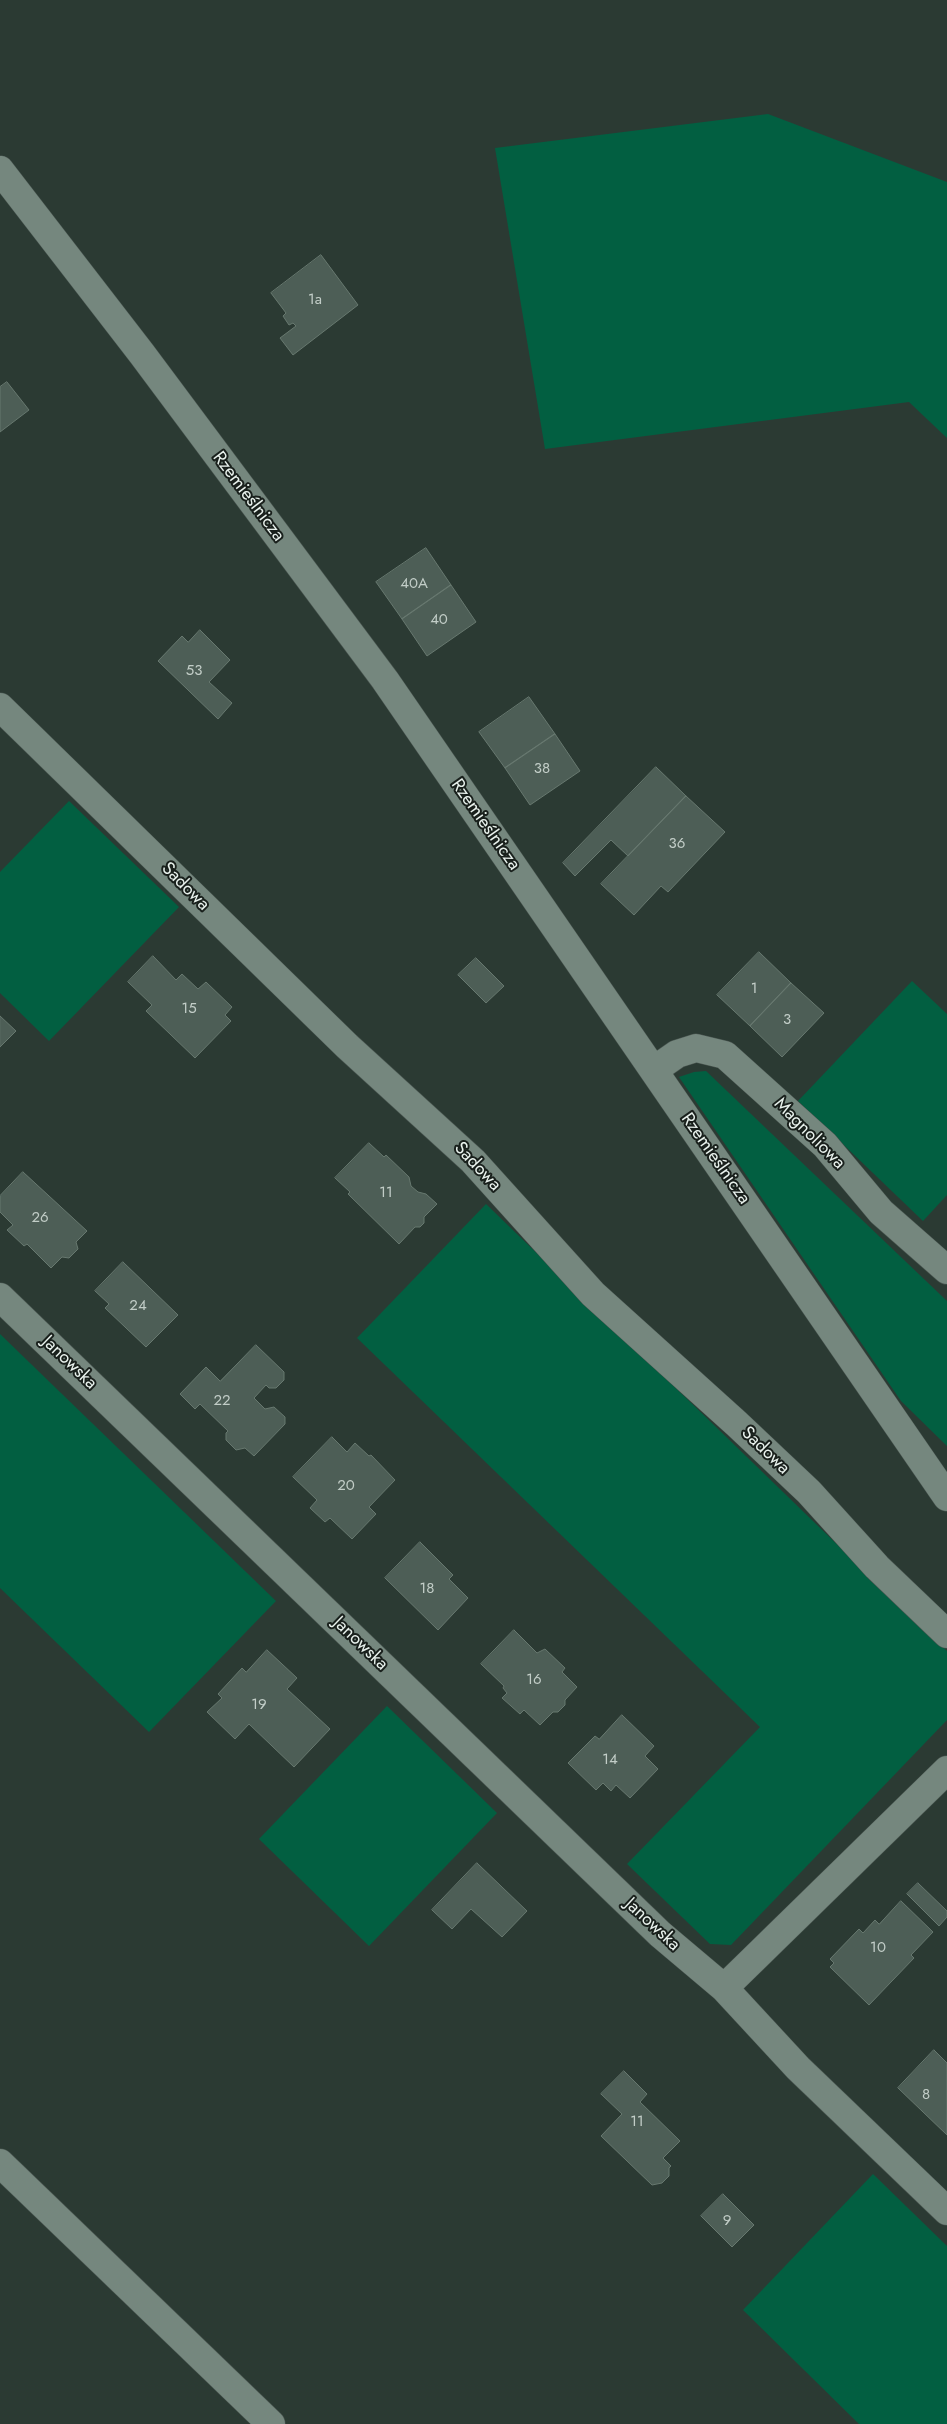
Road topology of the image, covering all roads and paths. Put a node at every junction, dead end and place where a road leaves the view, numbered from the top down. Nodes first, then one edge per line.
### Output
1 (0, 170) edge
2 (0, 707) edge
3 (654, 1070) junction
4 (947, 1270) edge
5 (0, 1297) edge
6 (947, 1496) edge
7 (947, 1634) edge
8 (947, 1770) edge
9 (724, 1988) junction
10 (0, 2163) edge
11 (947, 2211) edge
12 (271, 2424) edge

1 - 3 street, Rzemieślnicza
2 - 7 street, Sadowa
3 - 4 street, Magnoliowa
3 - 6 street, Rzemieślnicza
5 - 9 street, Janowska
8 - 9 street
9 - 11 street, Janowska
10 - 12 street

